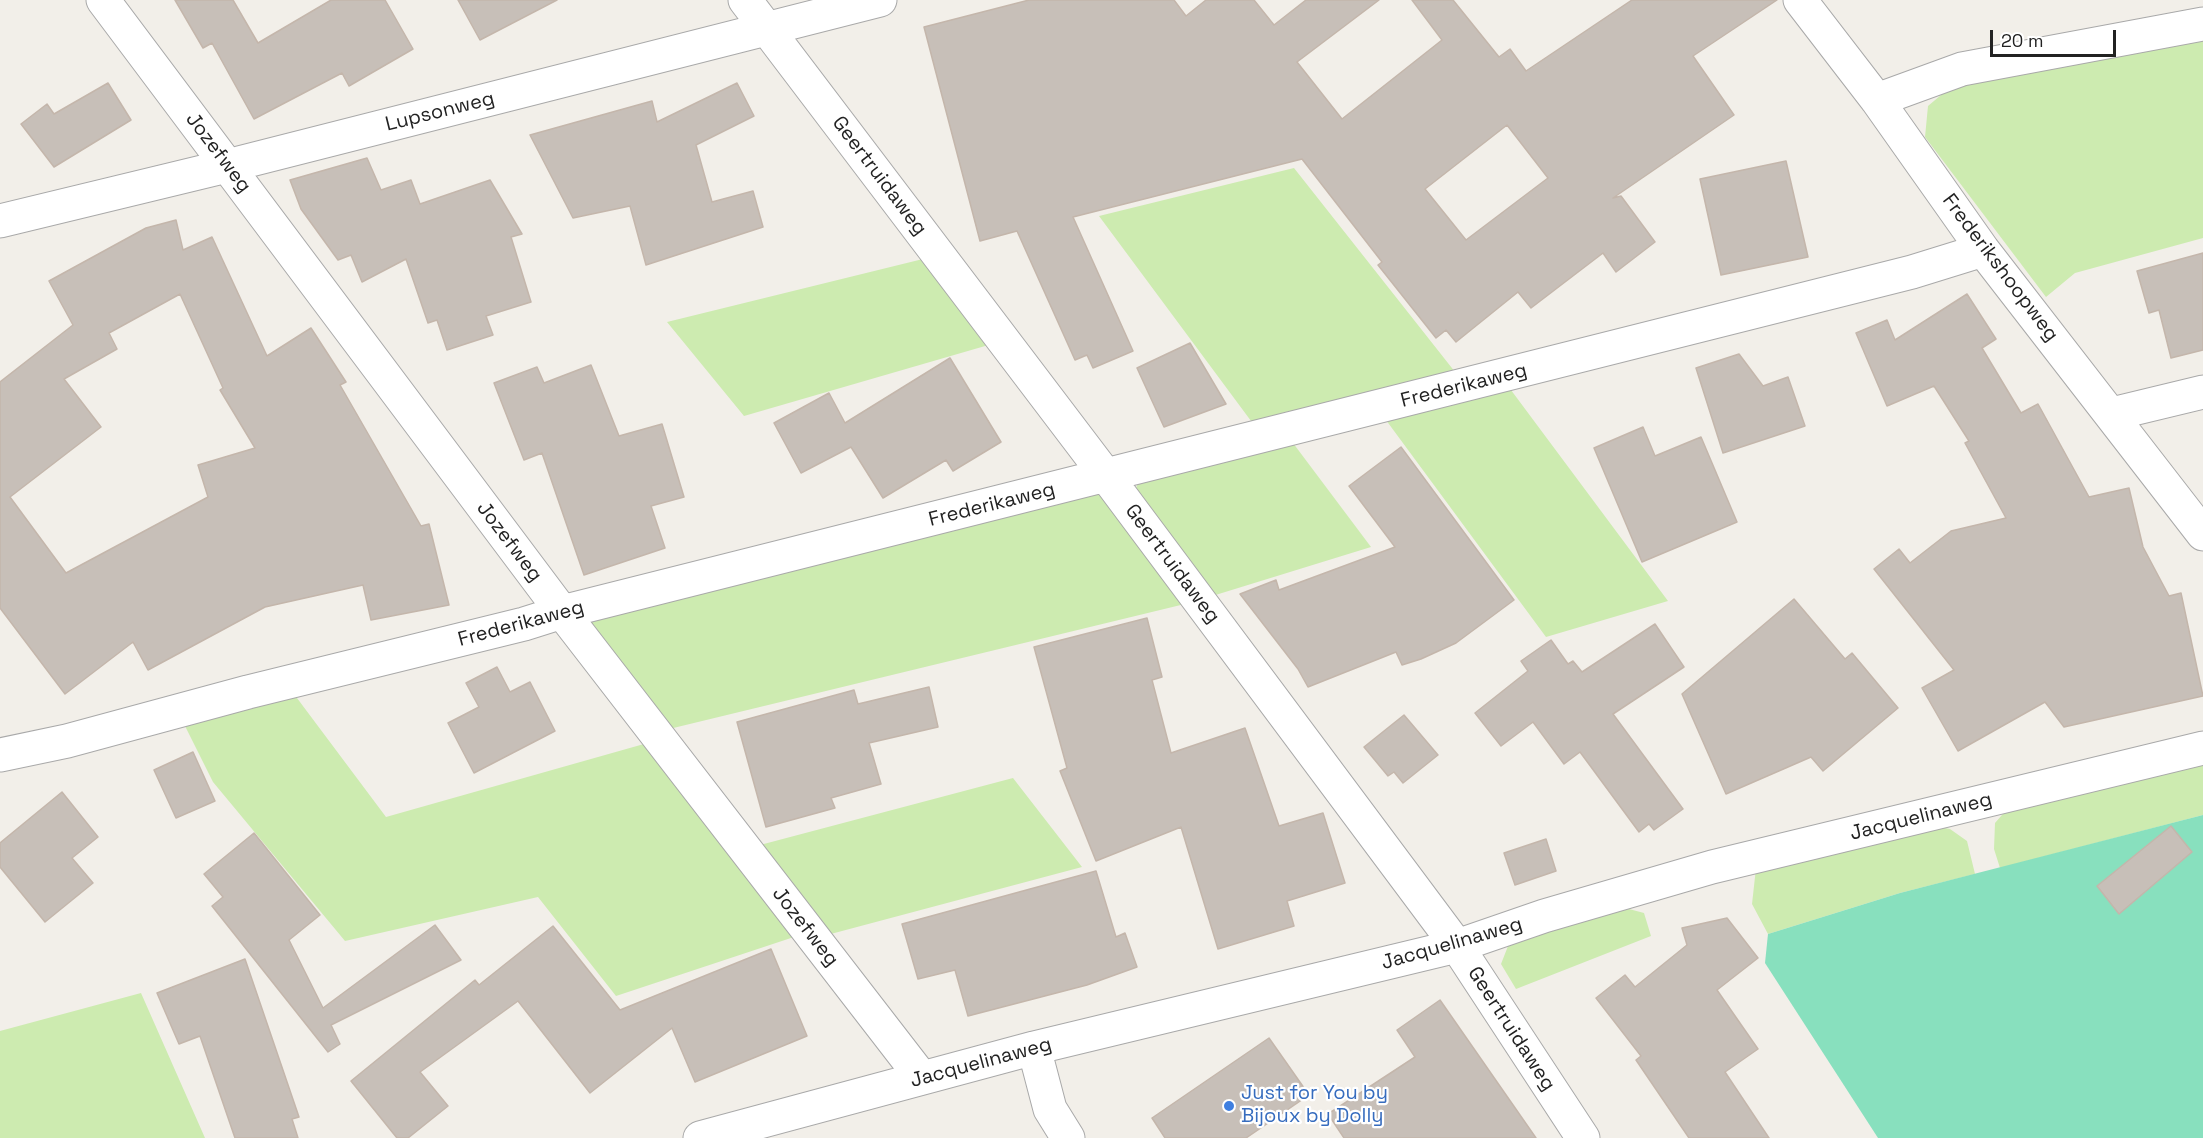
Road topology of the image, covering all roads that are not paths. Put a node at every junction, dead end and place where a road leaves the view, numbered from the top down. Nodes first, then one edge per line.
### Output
1 (103, 0) edge
2 (745, 0) edge
3 (880, 0) edge
4 (1800, 0) edge
5 (2203, 24) edge
6 (767, 28) junction
7 (1877, 100) junction
8 (228, 166) junction
9 (0, 221) edge
10 (1983, 250) junction
11 (2203, 392) edge
12 (2112, 414) junction
13 (1107, 477) junction
14 (2203, 534) edge
15 (562, 612) junction
16 (2203, 748) edge
17 (0, 755) edge
18 (1457, 946) junction
19 (1034, 1048) junction
20 (922, 1078) junction
21 (700, 1138) edge
22 (1068, 1138) edge
23 (1583, 1138) edge

1 - 8 street, Jozefweg
2 - 6 street, Geertruidaweg
3 - 6 street, Lupsonweg
4 - 7 street, Frederikshoopweg
5 - 7 street
6 - 8 street, Lupsonweg
6 - 13 street, Geertruidaweg
7 - 10 street, Frederikshoopweg
8 - 9 street, Lupsonweg
8 - 15 street, Jozefweg
10 - 12 street, Frederikshoopweg
10 - 13 street, Frederikaweg
11 - 12 street
12 - 14 street, Frederikshoopweg
13 - 15 street, Frederikaweg
13 - 18 street, Geertruidaweg
15 - 17 street, Frederikaweg
15 - 20 street, Jozefweg
16 - 18 street, Jacquelinaweg
18 - 19 street, Jacquelinaweg
18 - 23 street, Geertruidaweg
19 - 20 street, Jacquelinaweg
19 - 22 street
20 - 21 street, Jacquelinaweg

